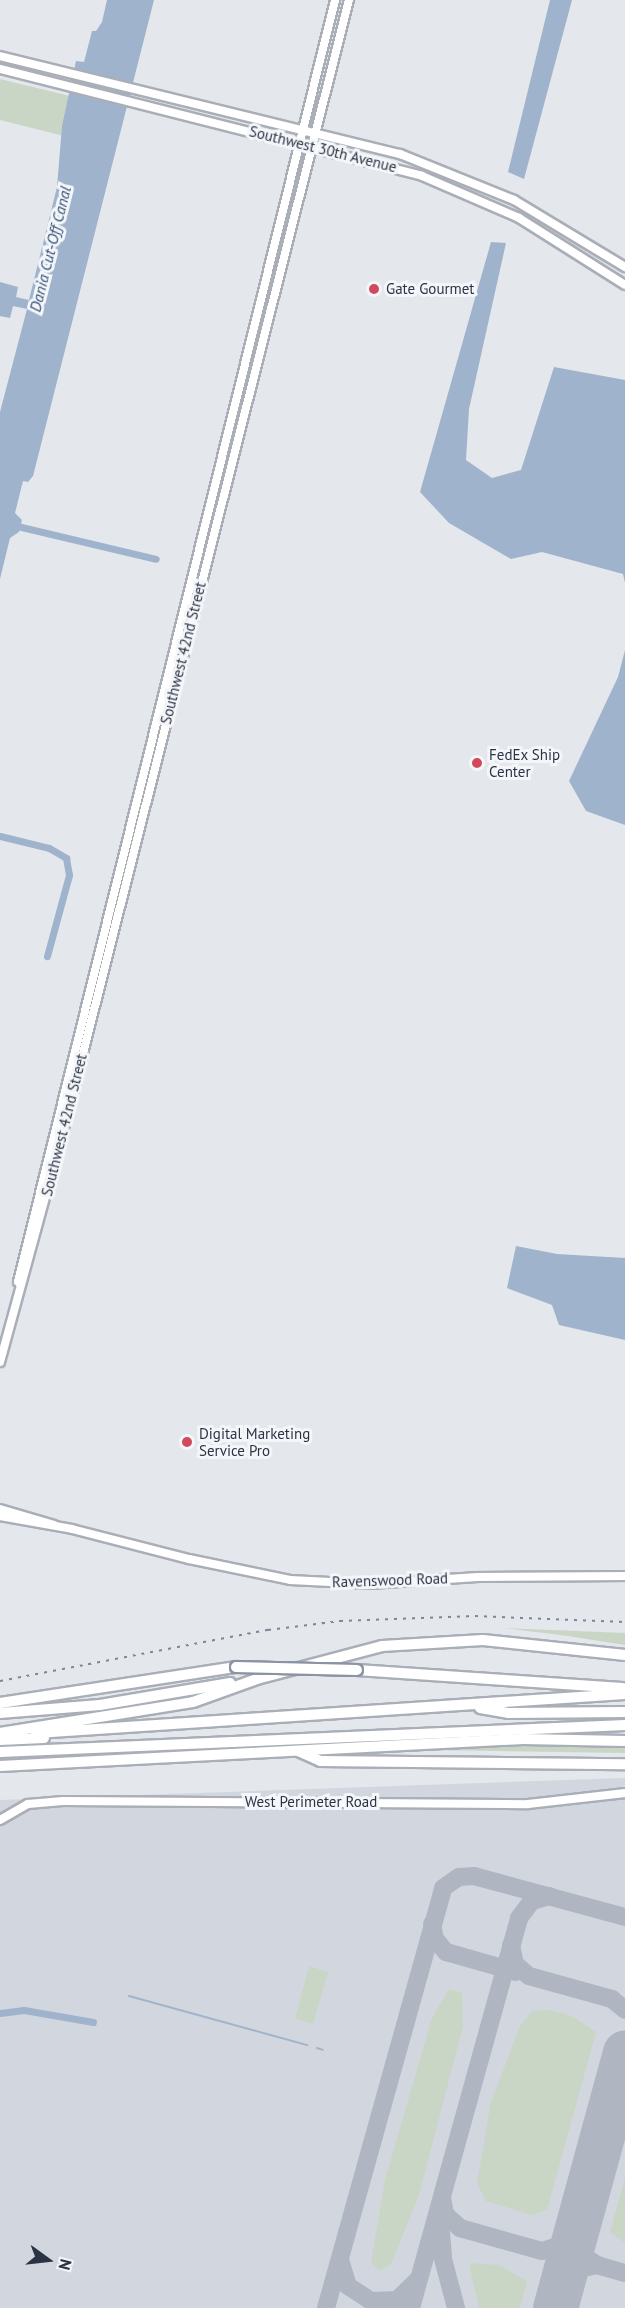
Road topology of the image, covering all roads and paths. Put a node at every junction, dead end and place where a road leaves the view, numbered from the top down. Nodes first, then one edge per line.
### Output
1 (335, 0) edge
2 (350, 0) edge
3 (0, 56) edge
4 (0, 69) edge
5 (302, 129) junction
6 (316, 132) junction
7 (299, 142) junction
8 (313, 146) junction
9 (625, 267) edge
10 (625, 285) edge
11 (151, 741) junction
12 (155, 764) junction
13 (93, 973) junction
14 (98, 992) junction
15 (14, 1306) junction
16 (0, 1362) edge
17 (0, 1509) edge
18 (0, 1516) edge
19 (54, 1525) junction
20 (625, 1576) edge
21 (625, 1655) edge
22 (257, 1679) junction
23 (625, 1688) edge
24 (625, 1694) edge
25 (625, 1701) edge
26 (0, 1703) edge
27 (480, 1708) junction
28 (625, 1712) edge
29 (0, 1713) edge
30 (625, 1725) edge
31 (540, 1728) junction
32 (625, 1732) edge
33 (0, 1734) edge
34 (0, 1740) edge
35 (625, 1741) edge
36 (296, 1750) junction
37 (0, 1752) edge
38 (625, 1764) edge
39 (0, 1766) edge
40 (625, 1792) edge
41 (0, 1820) edge

1 - 5 street, Southwest 42nd Street
2 - 6 street, Southwest 42nd Street
3 - 5 street, Southwest 30th Avenue
4 - 7 street, Southwest 30th Avenue
5 - 6 street, Southwest 30th Avenue
5 - 7 street, Southwest 42nd Street
6 - 8 street, Southwest 42nd Street
6 - 9 street, Southwest 30th Avenue
7 - 8 street, Southwest 30th Avenue
7 - 11 street, Southwest 42nd Street
8 - 10 street, Southwest 30th Avenue
8 - 12 street, Southwest 42nd Street
11 - 12 street
11 - 13 street, Southwest 42nd Street
12 - 14 street, Southwest 42nd Street
13 - 14 street
13 - 15 street, Southwest 42nd Street
14 - 15 street, Southwest 42nd Street
15 - 16 street, Southwest 42nd Street
17 - 19 street, Ravenswood Road
18 - 19 street, Ravenswood Road
19 - 20 street, Ravenswood Road
21 - 22 highway
22 - 29 highway
22 - 33 highway
23 - 26 highway, bridge
24 - 33 highway
25 - 27 highway
27 - 28 highway
27 - 34 highway
30 - 31 highway
31 - 32 highway
31 - 37 highway
35 - 36 highway
36 - 38 highway
36 - 39 highway
40 - 41 street, West Perimeter Road

